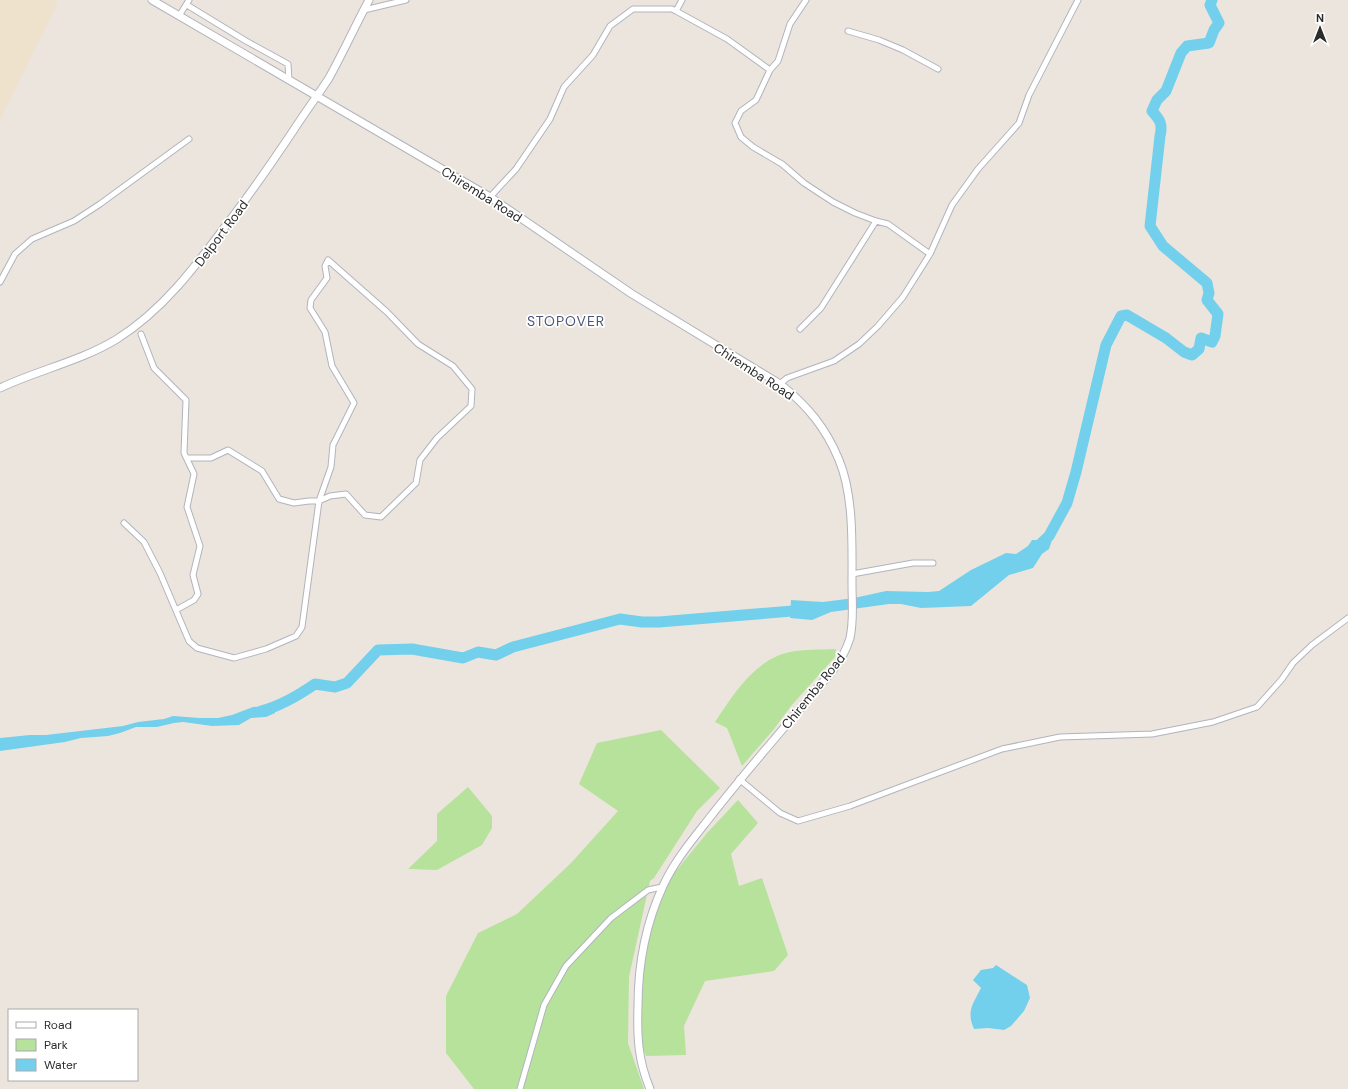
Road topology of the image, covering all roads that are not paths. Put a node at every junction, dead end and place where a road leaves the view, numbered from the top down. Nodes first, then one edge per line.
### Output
1 (152, 0) edge
2 (369, 0) edge
3 (406, 0) edge
4 (682, 0) edge
5 (806, 0) edge
6 (1078, 0) edge
7 (188, 2) edge
8 (364, 10) junction
9 (676, 11) junction
10 (179, 16) junction
11 (848, 31) dead end
12 (938, 69) dead end
13 (770, 70) junction
14 (289, 80) junction
15 (317, 97) junction
16 (189, 139) dead end
17 (490, 197) junction
18 (876, 221) junction
19 (930, 254) junction
20 (0, 282) edge
21 (800, 329) dead end
22 (141, 334) dead end
23 (780, 384) junction
24 (0, 388) edge
25 (187, 458) junction
26 (319, 501) junction
27 (124, 523) dead end
28 (933, 563) dead end
29 (852, 574) junction
30 (176, 610) junction
31 (1348, 618) edge
32 (739, 779) junction
33 (662, 887) junction
34 (520, 1089) edge
35 (650, 1089) edge

1 - 10 main road, Chiremba Road
2 - 8 main road, Delport Road
3 - 8 street
4 - 9 street
5 - 13 street
6 - 19 street
7 - 10 street
7 - 14 street
8 - 15 main road, Delport Road
9 - 13 street
9 - 17 street
10 - 14 main road, Chiremba Road
11 - 12 street
13 - 18 street
14 - 15 main road, Chiremba Road
15 - 17 main road, Chiremba Road
15 - 24 main road, Delport Road
16 - 20 street
17 - 23 main road, Chiremba Road
18 - 19 street
18 - 21 street
19 - 23 street
22 - 25 street
23 - 29 main road, Chiremba Road
25 - 26 street
25 - 30 street
26 - 26 street
26 - 30 street
27 - 30 street
28 - 29 street
29 - 32 main road, Chiremba Road
31 - 32 street
32 - 33 main road, Chiremba Road
33 - 34 street
33 - 35 main road, Chiremba Road

